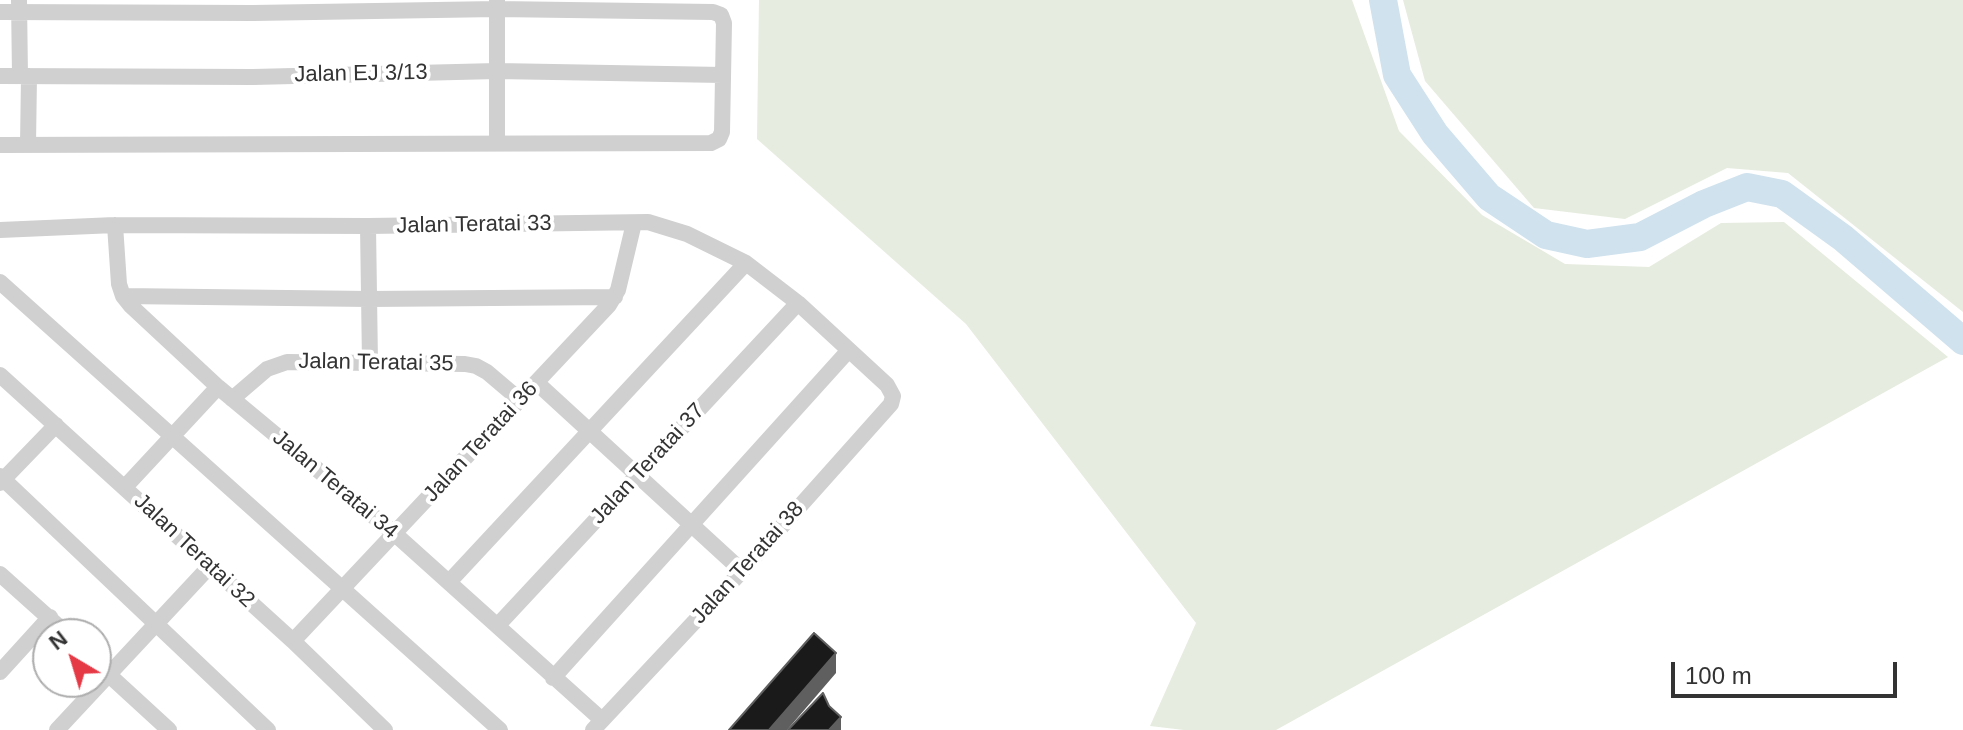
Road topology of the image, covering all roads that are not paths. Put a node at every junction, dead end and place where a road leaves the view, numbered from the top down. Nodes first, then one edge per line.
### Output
1 (497, 4) edge
2 (19, 6) edge
3 (0, 12) edge
4 (497, 71) junction
5 (723, 75) junction
6 (0, 76) edge
7 (25, 76) junction
8 (497, 143) junction
9 (0, 145) edge
10 (28, 145) junction
11 (634, 223) junction
12 (115, 225) junction
13 (368, 226) junction
14 (0, 230) edge
15 (746, 263) junction
16 (0, 282) edge
17 (123, 296) junction
18 (615, 297) junction
19 (369, 299) junction
20 (798, 303) junction
21 (849, 350) junction
22 (370, 363) junction
23 (0, 375) edge
24 (537, 383) junction
25 (218, 387) junction
26 (892, 391) joint
27 (232, 399) junction
28 (520, 400) junction
29 (56, 425) junction
30 (589, 431) junction
31 (172, 437) junction
32 (638, 475) junction
33 (1, 479) edge
34 (125, 487) junction
35 (691, 525) junction
36 (395, 534) junction
37 (210, 566) junction
38 (742, 571) junction
39 (0, 574) edge
40 (449, 582) junction
41 (344, 588) junction
42 (50, 617) joint
43 (155, 625) junction
44 (498, 625) junction
45 (293, 641) junction
46 (112, 661) edge
47 (0, 672) edge
48 (553, 678) junction
49 (112, 679) edge
50 (81, 698) edge
51 (597, 725) edge
52 (163, 728) edge
53 (57, 730) edge
54 (268, 730) edge
55 (385, 730) edge
56 (500, 730) edge

1 - 2 street
1 - 4 street
1 - 5 street
2 - 3 street
2 - 7 street
4 - 5 street, Jalan EJ 3/13
4 - 7 street, Jalan EJ 3/13
4 - 8 street
5 - 8 street
6 - 7 street, Jalan EJ 3/13
7 - 10 street
8 - 10 street
9 - 10 street
11 - 13 street, Jalan Teratai 33
11 - 15 street, Jalan Teratai 33
11 - 18 street, Jalan Teratai 36
12 - 13 street, Jalan Teratai 33
12 - 14 street, Jalan Teratai 33
12 - 17 street
13 - 19 street
15 - 20 street, Jalan Teratai 33
15 - 30 street
16 - 31 street
17 - 19 street
17 - 25 street, Jalan Teratai 34
18 - 19 street
18 - 24 street, Jalan Teratai 36
19 - 22 street
20 - 21 street, Jalan Teratai 33
20 - 32 street, Jalan Teratai 37
21 - 26 street, Jalan Teratai 33
21 - 35 street
22 - 27 street, Jalan Teratai 35
22 - 28 street, Jalan Teratai 35
23 - 29 street, Jalan Teratai 32
24 - 28 street, Jalan Teratai 36
24 - 30 street
25 - 27 street, Jalan Teratai 34
25 - 31 street
26 - 38 street, Jalan Teratai 38
27 - 36 street, Jalan Teratai 34
28 - 36 street, Jalan Teratai 36
29 - 33 street
29 - 34 street, Jalan Teratai 32
30 - 32 street
30 - 40 street
31 - 34 street
31 - 41 street
32 - 35 street
32 - 44 street, Jalan Teratai 37
33 - 43 street
34 - 37 street, Jalan Teratai 32
35 - 38 street
35 - 48 street
36 - 40 street, Jalan Teratai 34
36 - 41 street, Jalan Teratai 36
37 - 43 street
37 - 45 street, Jalan Teratai 32
38 - 51 street, Jalan Teratai 38
39 - 42 street
40 - 44 street, Jalan Teratai 34
41 - 45 street, Jalan Teratai 36
41 - 56 street
42 - 47 street
43 - 46 street
43 - 54 street
44 - 48 street, Jalan Teratai 34
45 - 55 street, Jalan Teratai 32
48 - 51 street, Jalan Teratai 34
49 - 52 street
50 - 53 street

